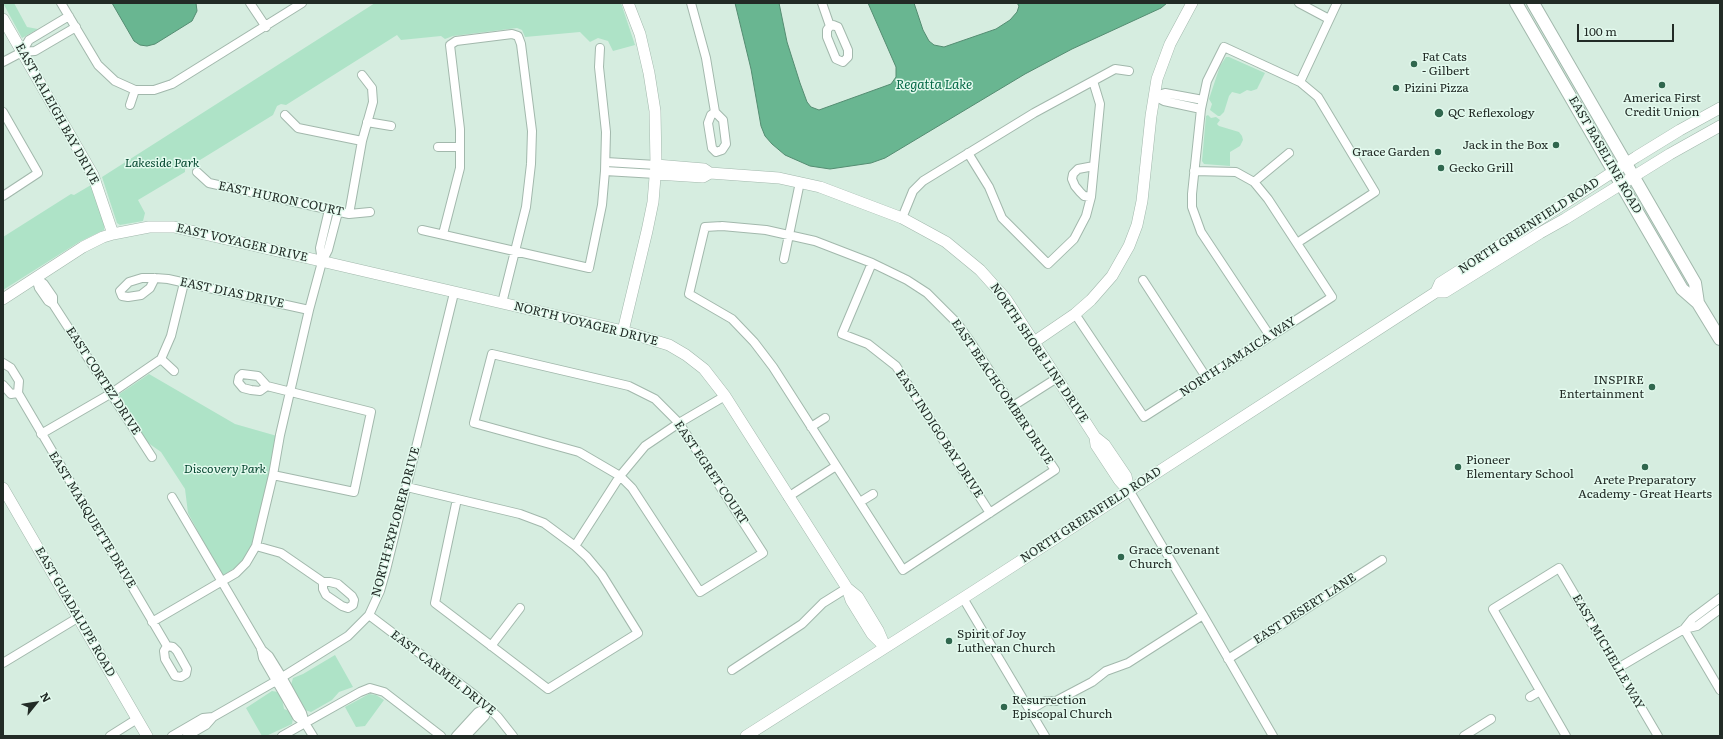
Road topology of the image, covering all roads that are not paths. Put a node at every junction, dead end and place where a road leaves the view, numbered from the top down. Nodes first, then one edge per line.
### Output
1 (61, 3) edge
2 (250, 3) edge
3 (302, 3) edge
4 (628, 3) edge
5 (691, 3) edge
6 (822, 3) edge
7 (1192, 3) edge
8 (1299, 3) edge
9 (1337, 3) edge
10 (1516, 3) edge
11 (1533, 3) edge
12 (69, 16) junction
13 (3, 19) edge
14 (1329, 19) junction
15 (830, 26) dead end
16 (76, 27) junction
17 (266, 27) junction
18 (600, 48) dead end
19 (22, 52) junction
20 (3, 62) edge
21 (1129, 71) dead end
22 (362, 75) dead end
23 (1093, 81) junction
24 (1300, 82) junction
25 (135, 90) junction
26 (1154, 96) junction
27 (1204, 100) junction
28 (130, 105) dead end
29 (1720, 108) edge
30 (1201, 109) junction
31 (3, 112) edge
32 (715, 112) dead end
33 (285, 115) dead end
34 (367, 122) junction
35 (391, 126) dead end
36 (1720, 126) edge
37 (362, 141) junction
38 (438, 147) dead end
39 (460, 147) junction
40 (968, 153) junction
41 (1289, 153) dead end
42 (606, 162) junction
43 (1626, 163) junction
44 (1094, 166) junction
45 (656, 170) junction
46 (605, 171) junction
47 (1194, 171) junction
48 (1614, 171) junction
49 (197, 172) dead end
50 (1633, 177) junction
51 (800, 182) junction
52 (1254, 182) junction
53 (1622, 184) junction
54 (3, 196) edge
55 (1091, 197) junction
56 (329, 210) junction
57 (338, 212) junction
58 (370, 212) dead end
59 (349, 214) junction
60 (902, 218) junction
61 (422, 230) dead end
62 (114, 234) junction
63 (443, 234) junction
64 (1517, 234) junction
65 (788, 235) junction
66 (1526, 242) junction
67 (1297, 243) junction
68 (515, 251) junction
69 (784, 259) dead end
70 (322, 262) junction
71 (872, 263) junction
72 (1471, 263) junction
73 (1481, 270) junction
74 (36, 278) junction
75 (155, 278) dead end
76 (1144, 280) dead end
77 (184, 283) junction
78 (1436, 292) junction
79 (454, 293) junction
80 (3, 299) edge
81 (502, 303) junction
82 (1698, 303) junction
83 (309, 310) junction
84 (1075, 314) junction
85 (623, 331) junction
86 (1270, 336) junction
87 (1720, 339) edge
88 (1034, 342) junction
89 (161, 358) junction
90 (3, 363) edge
91 (174, 371) dead end
92 (1206, 377) junction
93 (1057, 378) junction
94 (3, 385) edge
95 (267, 386) dead end
96 (291, 392) junction
97 (18, 393) junction
98 (110, 394) junction
99 (724, 396) junction
100 (1013, 406) junction
101 (824, 418) dead end
102 (679, 423) junction
103 (811, 427) junction
104 (41, 434) junction
105 (152, 457) dead end
106 (836, 466) junction
107 (273, 475) junction
108 (620, 476) junction
109 (407, 487) junction
110 (3, 488) edge
111 (1129, 490) junction
112 (873, 494) dead end
113 (172, 497) dead end
114 (788, 497) junction
115 (457, 499) junction
116 (860, 502) junction
117 (990, 513) junction
118 (256, 546) junction
119 (575, 546) junction
120 (1382, 560) dead end
121 (222, 582) junction
122 (323, 582) dead end
123 (847, 588) junction
124 (963, 598) junction
125 (1720, 598) edge
126 (520, 608) dead end
127 (1720, 609) edge
128 (369, 615) junction
129 (1203, 615) junction
130 (78, 617) junction
131 (152, 622) junction
132 (1684, 629) junction
133 (167, 646) dead end
134 (491, 646) junction
135 (885, 647) junction
136 (1228, 659) junction
137 (3, 663) edge
138 (1618, 668) junction
139 (732, 670) dead end
140 (279, 679) junction
141 (1720, 690) edge
142 (1540, 691) junction
143 (1530, 698) dead end
144 (488, 707) junction
145 (1030, 710) junction
146 (213, 717) junction
147 (138, 719) junction
148 (1491, 719) dead end
149 (305, 723) junction
150 (110, 736) edge
151 (147, 736) edge
152 (172, 736) edge
153 (187, 736) edge
154 (282, 736) edge
155 (313, 736) edge
156 (441, 736) edge
157 (456, 736) edge
158 (466, 736) edge
159 (514, 736) edge
160 (746, 736) edge
161 (1046, 736) edge
162 (1273, 736) edge
163 (1464, 736) edge
164 (1566, 736) edge
165 (1658, 736) edge

1 - 12 street
2 - 17 street
3 - 17 street
4 - 45 street
5 - 32 street
6 - 15 street
7 - 26 street
8 - 14 street
9 - 14 street
10 - 48 main road, EAST BASELINE ROAD
11 - 43 main road, EAST BASELINE ROAD
12 - 16 street
12 - 19 street
13 - 19 street, EAST RALEIGH BAY DRIVE
14 - 24 street
16 - 19 street
16 - 25 street
17 - 25 street
18 - 42 street
19 - 20 street
19 - 62 street, EAST RALEIGH BAY DRIVE
21 - 23 street
22 - 34 street
23 - 40 street
23 - 44 street
24 - 27 street
24 - 67 street
25 - 28 street
26 - 27 street
26 - 30 street
26 - 84 street
27 - 30 street
29 - 43 street, NORTH GREENFIELD ROAD
30 - 47 street
31 - 54 street
33 - 37 street
34 - 35 street
34 - 37 street
36 - 50 street, NORTH GREENFIELD ROAD
37 - 59 street
38 - 39 street
39 - 63 street
39 - 68 street
40 - 55 street
40 - 60 street
41 - 52 street
42 - 45 street
42 - 46 street
43 - 48 street, NORTH GREENFIELD ROAD
43 - 50 main road, EAST BASELINE ROAD
44 - 55 street
44 - 55 street
45 - 46 street
45 - 51 street, NORTH SHORE LINE DRIVE
45 - 85 street
46 - 68 street
47 - 52 street
47 - 86 street
48 - 53 main road, EAST BASELINE ROAD
48 - 64 street, NORTH GREENFIELD ROAD
49 - 56 street, EAST HURON COURT
50 - 53 street, NORTH GREENFIELD ROAD
50 - 82 main road, EAST BASELINE ROAD
51 - 60 street, NORTH SHORE LINE DRIVE
51 - 65 street
52 - 67 street
53 - 66 street, NORTH GREENFIELD ROAD
53 - 82 main road, EAST BASELINE ROAD
56 - 57 street, EAST HURON COURT
56 - 70 street
57 - 59 street, EAST HURON COURT
57 - 70 street
58 - 59 street, EAST HURON COURT
60 - 88 street, NORTH SHORE LINE DRIVE
61 - 63 street
62 - 70 street, EAST VOYAGER DRIVE
62 - 74 street
63 - 68 street
64 - 66 street
64 - 72 street, NORTH GREENFIELD ROAD
65 - 69 street
65 - 71 street, EAST BEACHCOMBER DRIVE
65 - 103 street, EAST BEACHCOMBER DRIVE
66 - 73 street, NORTH GREENFIELD ROAD
67 - 86 street, NORTH JAMAICA WAY
68 - 81 street
70 - 79 street, NORTH VOYAGER DRIVE
70 - 83 street
71 - 100 street, EAST BEACHCOMBER DRIVE
71 - 117 street, EAST INDIGO BAY DRIVE
72 - 73 street
72 - 78 street, NORTH GREENFIELD ROAD
73 - 78 street, NORTH GREENFIELD ROAD
74 - 80 street
74 - 98 street, EAST CORTEZ DRIVE
75 - 77 street, EAST DIAS DRIVE
76 - 92 street
77 - 83 street, EAST DIAS DRIVE
77 - 89 street
78 - 111 street, NORTH GREENFIELD ROAD
79 - 81 street, NORTH VOYAGER DRIVE
79 - 109 street, NORTH EXPLORER DRIVE
81 - 85 street, NORTH VOYAGER DRIVE
82 - 87 main road, EAST BASELINE ROAD
83 - 96 street
84 - 88 street
84 - 92 street, NORTH JAMAICA WAY
85 - 99 street, NORTH VOYAGER DRIVE
86 - 92 street, NORTH JAMAICA WAY
88 - 93 street, NORTH SHORE LINE DRIVE
89 - 91 street
89 - 98 street
90 - 97 street, EAST MARQUETTE DRIVE
93 - 100 street
93 - 111 street, NORTH SHORE LINE DRIVE
94 - 97 street
95 - 96 street
96 - 107 street
96 - 107 street
97 - 104 street, EAST MARQUETTE DRIVE
98 - 104 street
98 - 105 street, EAST CORTEZ DRIVE
99 - 102 street
99 - 114 street, NORTH VOYAGER DRIVE
100 - 117 street, EAST BEACHCOMBER DRIVE
101 - 103 street
102 - 108 street
102 - 108 street, EAST EGRET COURT
102 - 108 street, EAST EGRET COURT
103 - 106 street
104 - 131 street, EAST MARQUETTE DRIVE
106 - 114 street
106 - 116 street
107 - 118 street
108 - 119 street
109 - 115 street
109 - 128 street, NORTH EXPLORER DRIVE
110 - 130 street, EAST GUADALUPE ROAD
111 - 124 street, NORTH GREENFIELD ROAD
111 - 129 street
112 - 116 street
113 - 121 street
114 - 123 street, NORTH VOYAGER DRIVE
115 - 119 street
115 - 134 street
116 - 117 street
118 - 121 street
118 - 122 street
119 - 134 street
120 - 136 street, EAST DESERT LANE
121 - 131 street
121 - 140 street
123 - 135 street, NORTH VOYAGER DRIVE
123 - 139 street
124 - 135 street, NORTH GREENFIELD ROAD
124 - 145 street
125 - 132 street
126 - 134 street
127 - 132 street
128 - 140 street, NORTH EXPLORER DRIVE
128 - 144 street, EAST CARMEL DRIVE
129 - 136 street
129 - 145 street
130 - 137 street
130 - 147 street, EAST GUADALUPE ROAD
131 - 133 street, EAST MARQUETTE DRIVE
132 - 138 street
132 - 141 street
135 - 160 street, NORTH GREENFIELD ROAD
136 - 162 street
138 - 142 street, EAST MICHELLE WAY
138 - 165 street, EAST MICHELLE WAY
140 - 146 street, NORTH EXPLORER DRIVE
140 - 149 street
142 - 143 street
142 - 164 street
144 - 157 street
144 - 158 street
144 - 159 street, EAST CARMEL DRIVE
145 - 161 street
146 - 152 street, NORTH EXPLORER DRIVE
146 - 153 street, NORTH EXPLORER DRIVE
147 - 150 street
147 - 151 street, EAST GUADALUPE ROAD
148 - 163 street
149 - 154 street
149 - 155 street
149 - 156 street

